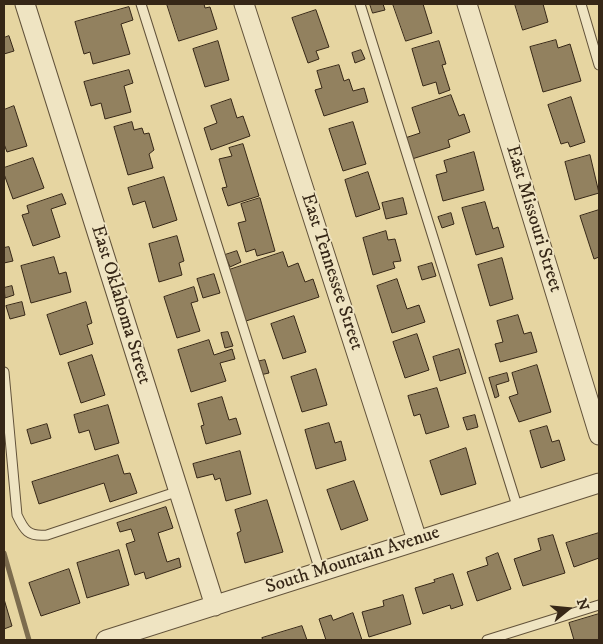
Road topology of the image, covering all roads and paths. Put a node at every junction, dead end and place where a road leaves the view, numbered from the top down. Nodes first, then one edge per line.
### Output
1 (25, 4) edge
2 (141, 4) edge
3 (244, 4) edge
4 (360, 4) edge
5 (467, 4) edge
6 (581, 4) edge
7 (599, 65) edge
8 (4, 372) edge
9 (599, 435) edge
10 (599, 483) edge
11 (179, 491) junction
12 (518, 509) junction
13 (417, 540) junction
14 (320, 571) junction
15 (215, 606) junction
16 (599, 606) edge
17 (106, 640) edge
18 (487, 640) edge

1 - 11 street, East Oklahoma Street
2 - 14 lane
3 - 13 street, East Tennessee Street
4 - 12 lane
5 - 9 street, East Missouri Street
6 - 7 lane
8 - 11 lane
10 - 12 street, South Mountain Avenue
11 - 15 street, East Oklahoma Street
12 - 13 street, South Mountain Avenue
13 - 14 street, South Mountain Avenue
14 - 15 street, South Mountain Avenue
15 - 17 street, South Mountain Avenue
16 - 18 lane

